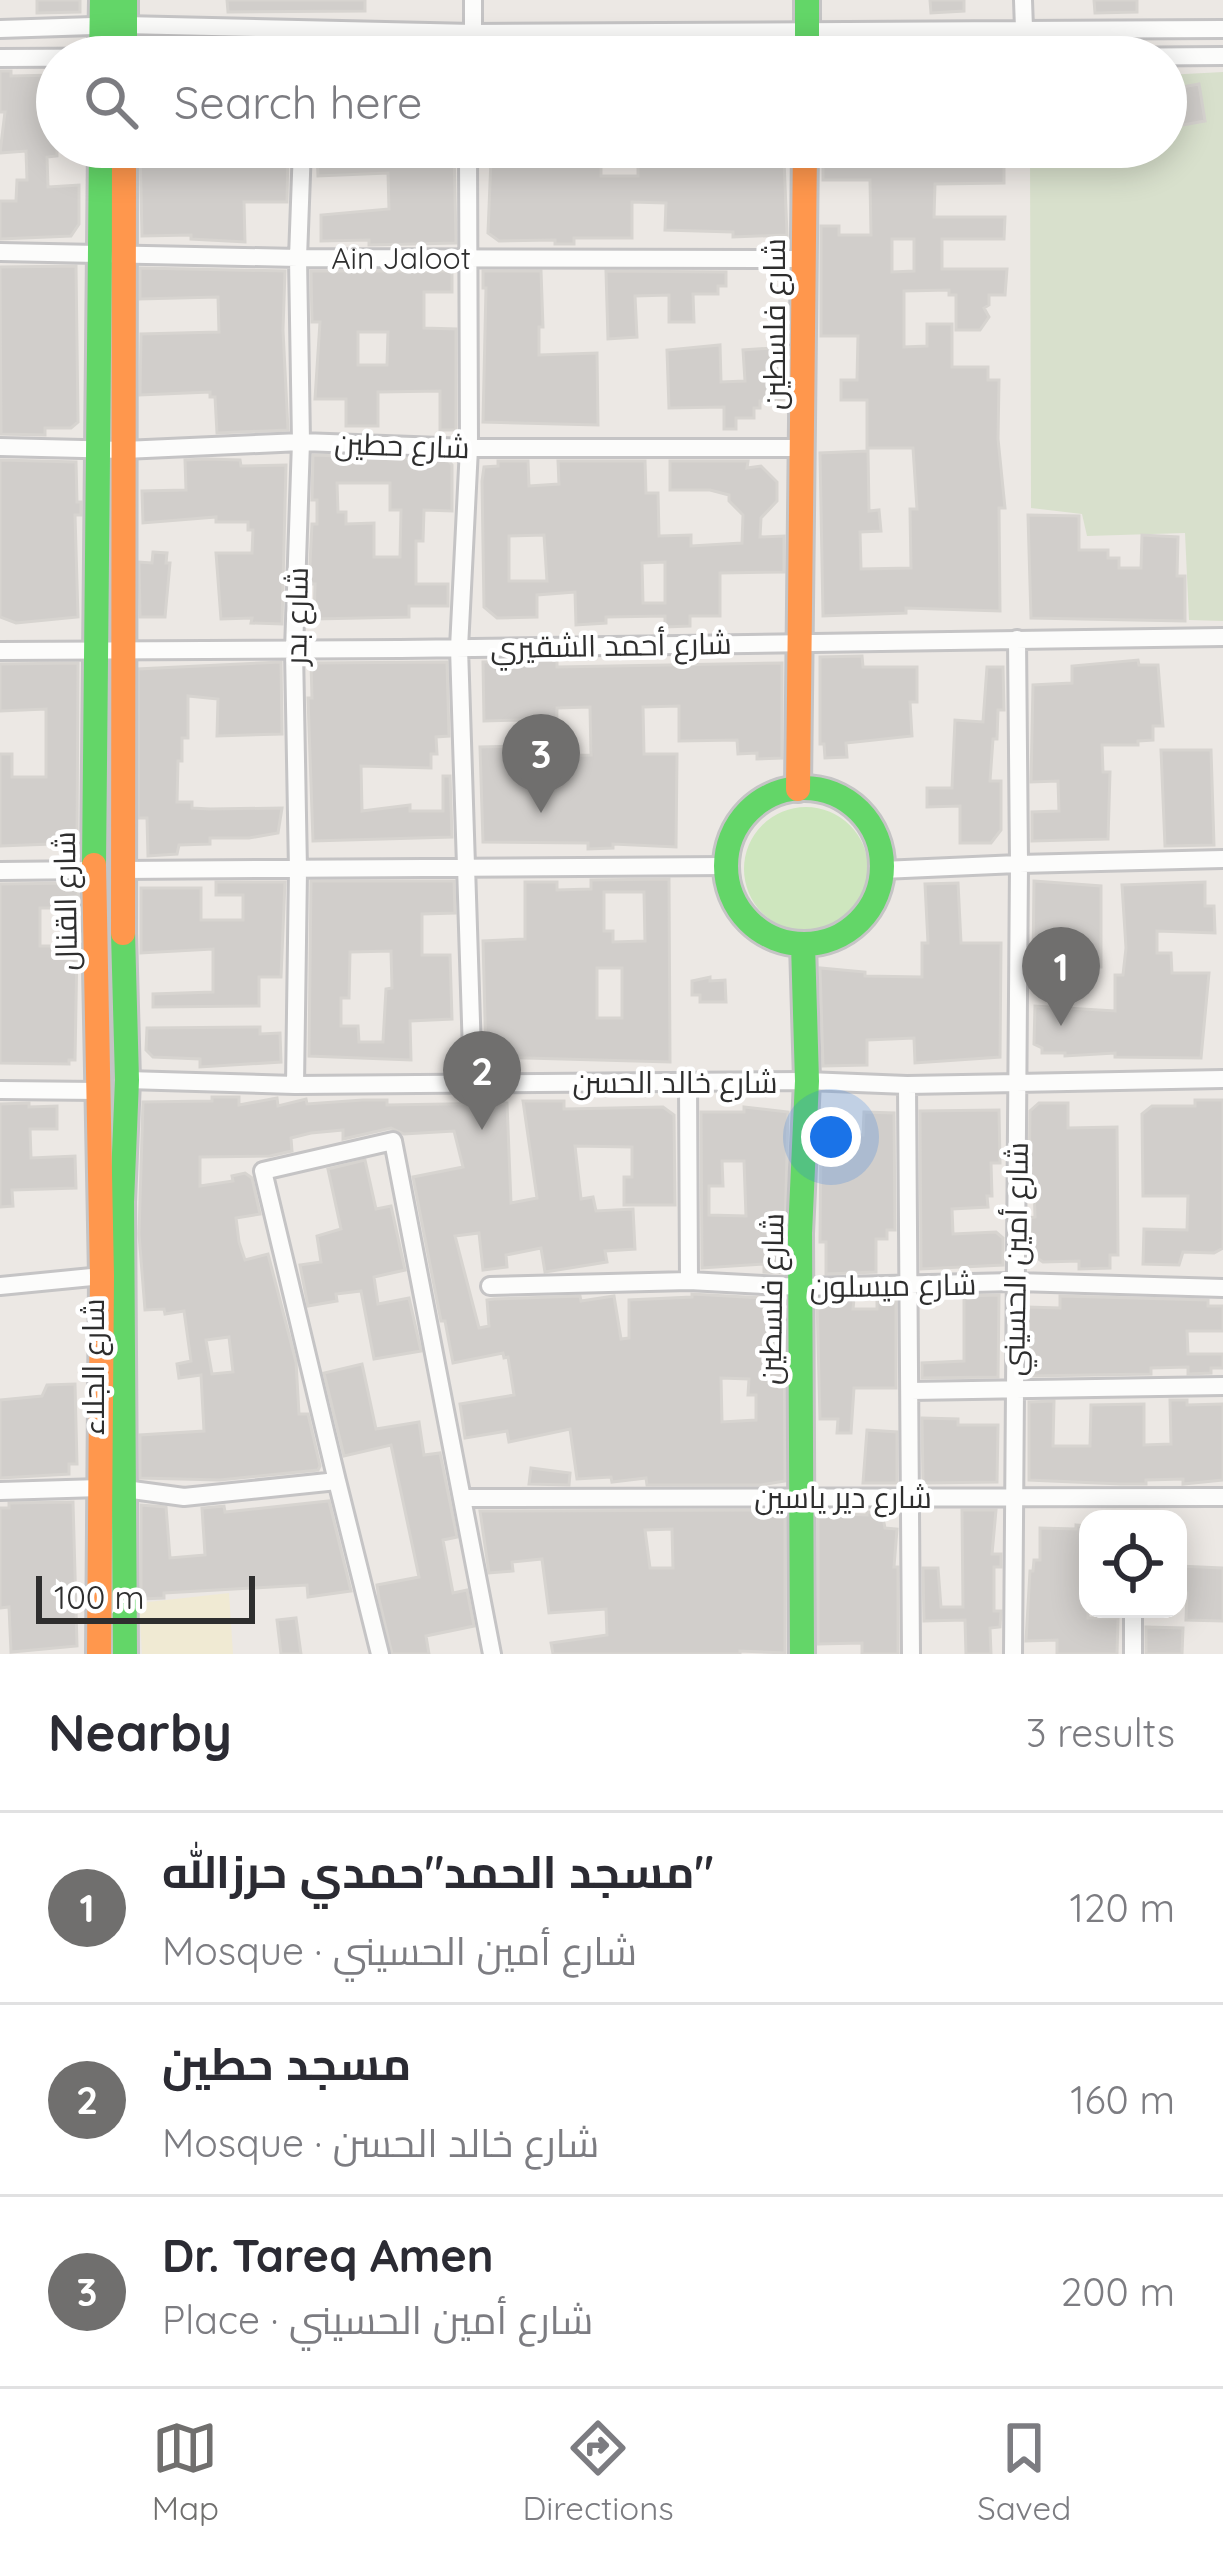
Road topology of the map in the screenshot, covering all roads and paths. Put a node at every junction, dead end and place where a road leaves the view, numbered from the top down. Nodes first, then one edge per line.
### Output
1 (102, 0) edge
2 (473, 0) edge
3 (807, 0) edge
4 (1023, 0) edge
5 (117, 17) edge
6 (0, 29) edge
7 (1024, 29) junction
8 (1223, 29) edge
9 (808, 30) junction
10 (473, 33) junction
11 (808, 36) edge
12 (1187, 56) edge
13 (1223, 56) edge
14 (36, 57) edge
15 (0, 58) edge
16 (103, 168) edge
17 (122, 168) edge
18 (301, 168) edge
19 (468, 168) edge
20 (804, 168) edge
21 (0, 252) edge
22 (113, 255) junction
23 (298, 258) junction
24 (468, 259) junction
25 (802, 260) junction
26 (301, 442) junction
27 (0, 447) edge
28 (469, 448) junction
29 (805, 448) junction
30 (112, 449) junction
31 (1223, 637) edge
32 (1017, 639) junction
33 (802, 641) junction
34 (459, 648) junction
35 (96, 650) junction
36 (293, 650) junction
37 (0, 651) edge
38 (123, 651) junction
39 (798, 789) junction
40 (1223, 859) edge
41 (1019, 863) junction
42 (726, 866) junction
43 (466, 868) junction
44 (94, 870) junction
45 (121, 870) junction
46 (298, 870) junction
47 (882, 870) junction
48 (0, 871) edge
49 (803, 944) junction
50 (1223, 1079) edge
51 (127, 1080) junction
52 (808, 1081) junction
53 (688, 1082) junction
54 (1018, 1083) junction
55 (473, 1084) junction
56 (296, 1085) junction
57 (907, 1085) junction
58 (0, 1090) edge
59 (98, 1091) junction
60 (102, 1276) junction
61 (688, 1281) junction
62 (1014, 1282) junction
63 (908, 1284) junction
64 (0, 1286) edge
65 (490, 1286) dead end
66 (801, 1288) junction
67 (1223, 1288) edge
68 (1223, 1386) edge
69 (911, 1390) junction
70 (1012, 1391) junction
71 (337, 1481) junction
72 (112, 1488) junction
73 (0, 1490) edge
74 (907, 1497) junction
75 (1015, 1497) junction
76 (1134, 1497) junction
77 (1223, 1497) edge
78 (464, 1498) junction
79 (799, 1498) junction
80 (1134, 1510) edge
81 (1133, 1618) edge
82 (99, 1654) edge
83 (125, 1654) edge
84 (380, 1654) edge
85 (492, 1654) edge
86 (802, 1654) edge
87 (910, 1654) edge
88 (1013, 1654) edge
89 (1132, 1654) edge

1 - 5 main road
2 - 10 street
3 - 9 main road
4 - 7 street
5 - 6 street
5 - 10 street
7 - 8 street
7 - 9 street
9 - 10 street
9 - 11 main road
12 - 13 street
14 - 15 street
16 - 22 main road, شارع القنال
17 - 22 main road, شارع القنال
18 - 23 street, شارع بدر
19 - 24 street
20 - 25 main road, شارع فلسطين
21 - 22 street, Ain Jaloot
22 - 23 street, Ain Jaloot
22 - 30 main road, شارع القنال
23 - 24 street, Ain Jaloot
23 - 26 street, شارع بدر
24 - 25 street, Ain Jaloot
24 - 28 street
25 - 29 main road, شارع فلسطين
26 - 28 street, شارع حطين
26 - 30 street, شارع حطين
26 - 36 street, شارع بدر
27 - 30 street, شارع حطين
28 - 29 street, شارع حطين
28 - 34 street
29 - 33 main road, شارع فلسطين
30 - 35 main road, شارع القنال
30 - 38 main road, شارع القنال
31 - 32 street, شارع أحمد الشقيري
32 - 33 street, شارع أحمد الشقيري
32 - 41 street, شارع أمين الحسيني
33 - 34 street, شارع أحمد الشقيري
33 - 39 main road, شارع فلسطين
34 - 36 street, شارع أحمد الشقيري
34 - 43 street
35 - 37 street, شارع أحمد الشقيري
35 - 38 street, شارع أحمد الشقيري
35 - 44 main road, شارع القنال
36 - 38 street, شارع أحمد الشقيري
36 - 46 street, شارع بدر
38 - 45 main road, شارع القنال
39 - 42 main road
39 - 47 main road
40 - 41 street
41 - 47 street
41 - 54 street, شارع أمين الحسيني
42 - 43 street
42 - 49 main road
43 - 46 street
43 - 55 street
44 - 48 street
44 - 59 main road, شارع القنال
45 - 46 street
45 - 51 main road, شارع القنال
46 - 56 street, شارع بدر
47 - 49 main road
49 - 52 main road, شارع فلسطين
50 - 54 street, شارع خالد الحسن
51 - 56 street, شارع خالد الحسن
51 - 72 main road, شارع الجلاء
52 - 53 street, شارع خالد الحسن
52 - 57 street, شارع خالد الحسن
52 - 66 main road, شارع فلسطين
53 - 55 street, شارع خالد الحسن
53 - 61 street
54 - 57 street, شارع خالد الحسن
54 - 62 street, شارع أمين الحسيني
55 - 56 street, شارع خالد الحسن
57 - 63 street
58 - 59 street
59 - 60 main road, شارع القنال
60 - 64 street
60 - 72 main road, شارع القنال
61 - 65 street, شارع ميسلون
61 - 66 street, شارع ميسلون
62 - 63 street, شارع ميسلون
62 - 67 street, شارع ميسلون
62 - 70 street, شارع أمين الحسيني
63 - 66 street, شارع ميسلون
63 - 69 street
66 - 79 main road, شارع فلسطين
68 - 70 street
69 - 70 street
69 - 74 street
70 - 75 street, شارع أمين الحسيني
71 - 72 street
71 - 78 street
71 - 84 street
72 - 73 street
72 - 82 main road, شارع القنال
72 - 83 main road, شارع الجلاء
74 - 75 street, شارع دير ياسين
74 - 79 street, شارع دير ياسين
74 - 87 street
75 - 76 street, شارع دير ياسين
75 - 88 street, شارع أمين الحسيني
76 - 77 street, شارع دير ياسين
76 - 80 street
78 - 79 street, شارع دير ياسين
78 - 85 street
79 - 86 main road, شارع فلسطين
81 - 89 street

